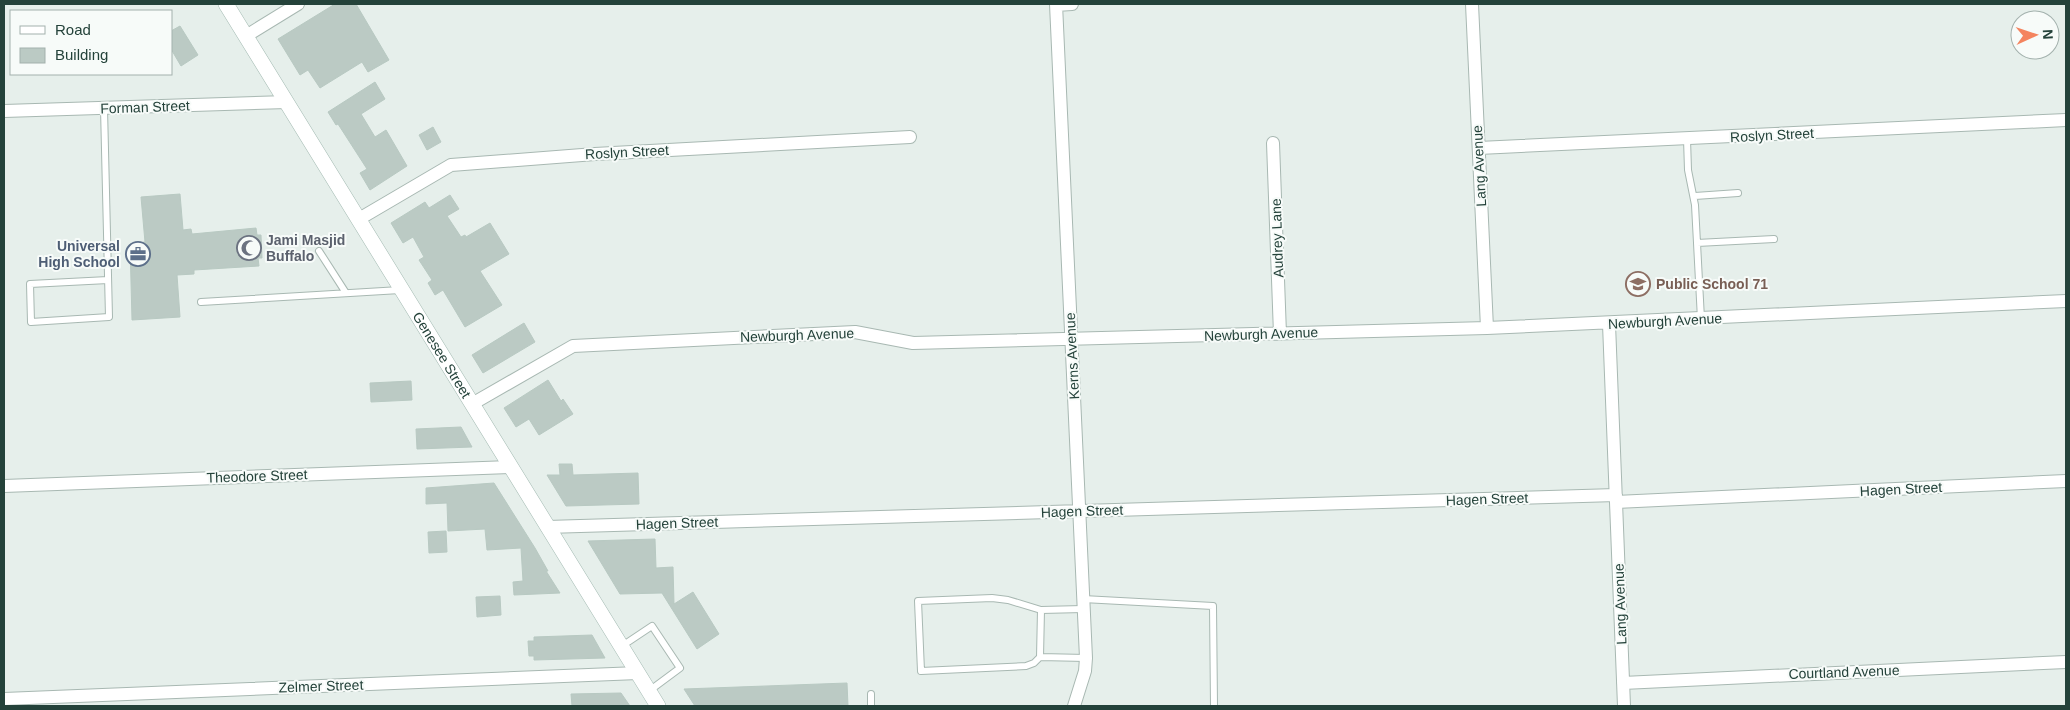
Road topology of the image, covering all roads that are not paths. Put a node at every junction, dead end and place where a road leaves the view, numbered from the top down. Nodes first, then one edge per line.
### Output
1 (226, 4) edge
2 (298, 4) edge
3 (1056, 4) edge
4 (1072, 4) edge
5 (1472, 4) edge
6 (246, 36) junction
7 (287, 102) junction
8 (104, 108) junction
9 (4, 111) edge
10 (2066, 120) edge
11 (910, 137) dead end
12 (1687, 139) junction
13 (1273, 142) dead end
14 (1479, 148) junction
15 (1738, 193) dead end
16 (1695, 196) junction
17 (359, 219) junction
18 (1774, 239) dead end
19 (1697, 243) junction
20 (319, 250) dead end
21 (108, 280) junction
22 (402, 290) junction
23 (346, 293) junction
24 (2066, 301) edge
25 (201, 302) dead end
26 (1701, 319) junction
27 (1609, 324) junction
28 (1486, 328) junction
29 (1280, 334) junction
30 (1071, 339) junction
31 (472, 404) junction
32 (510, 467) junction
33 (2066, 481) edge
34 (4, 486) edge
35 (1616, 499) junction
36 (1078, 511) junction
37 (547, 526) junction
38 (1083, 604) junction
39 (1041, 610) junction
40 (621, 647) junction
41 (1040, 657) junction
42 (1086, 658) junction
43 (2066, 662) edge
44 (638, 674) junction
45 (1623, 683) junction
46 (649, 691) junction
47 (871, 694) dead end
48 (4, 699) edge
49 (658, 706) edge
50 (871, 706) edge
51 (1074, 706) edge
52 (1214, 706) edge
53 (1624, 706) edge

1 - 6 main road, Genesee Street
2 - 6 street
3 - 4 street
3 - 30 street, Kerns Avenue
5 - 14 street, Lang Avenue
6 - 7 main road, Genesee Street
7 - 8 street, Forman Street
7 - 17 main road, Genesee Street
8 - 9 street, Forman Street
8 - 21 lane
10 - 12 street, Roslyn Street
11 - 17 street, Roslyn Street
12 - 14 street, Roslyn Street
12 - 16 lane
13 - 29 street, Audrey Lane
14 - 28 street, Lang Avenue
15 - 16 lane
16 - 19 lane
17 - 22 main road, Genesee Street
18 - 19 lane
19 - 26 lane
20 - 23 lane
21 - 21 lane
22 - 23 lane
22 - 31 main road, Genesee Street
23 - 25 lane
24 - 26 street, Newburgh Avenue
26 - 27 street, Newburgh Avenue
27 - 28 street, Newburgh Avenue
27 - 35 street, Lang Avenue
28 - 29 street, Newburgh Avenue
29 - 30 street, Newburgh Avenue
30 - 31 street, Newburgh Avenue
30 - 36 street, Kerns Avenue
31 - 32 main road, Genesee Street
32 - 34 street, Theodore Street
32 - 37 main road, Genesee Street
33 - 35 street, Hagen Street
35 - 36 street, Hagen Street
35 - 45 street, Lang Avenue
36 - 37 street, Hagen Street
36 - 38 street, Kerns Avenue
37 - 40 main road, Genesee Street
38 - 39 lane
38 - 42 street, Kerns Avenue
38 - 52 lane
39 - 41 lane
39 - 41 lane
40 - 44 main road, Genesee Street
40 - 46 lane
41 - 42 lane
42 - 51 street, Kerns Avenue
43 - 45 street, Courtland Avenue
44 - 46 main road, Genesee Street
44 - 48 street, Zelmer Street
45 - 53 street, Lang Avenue
46 - 49 main road, Genesee Street
47 - 50 lane

